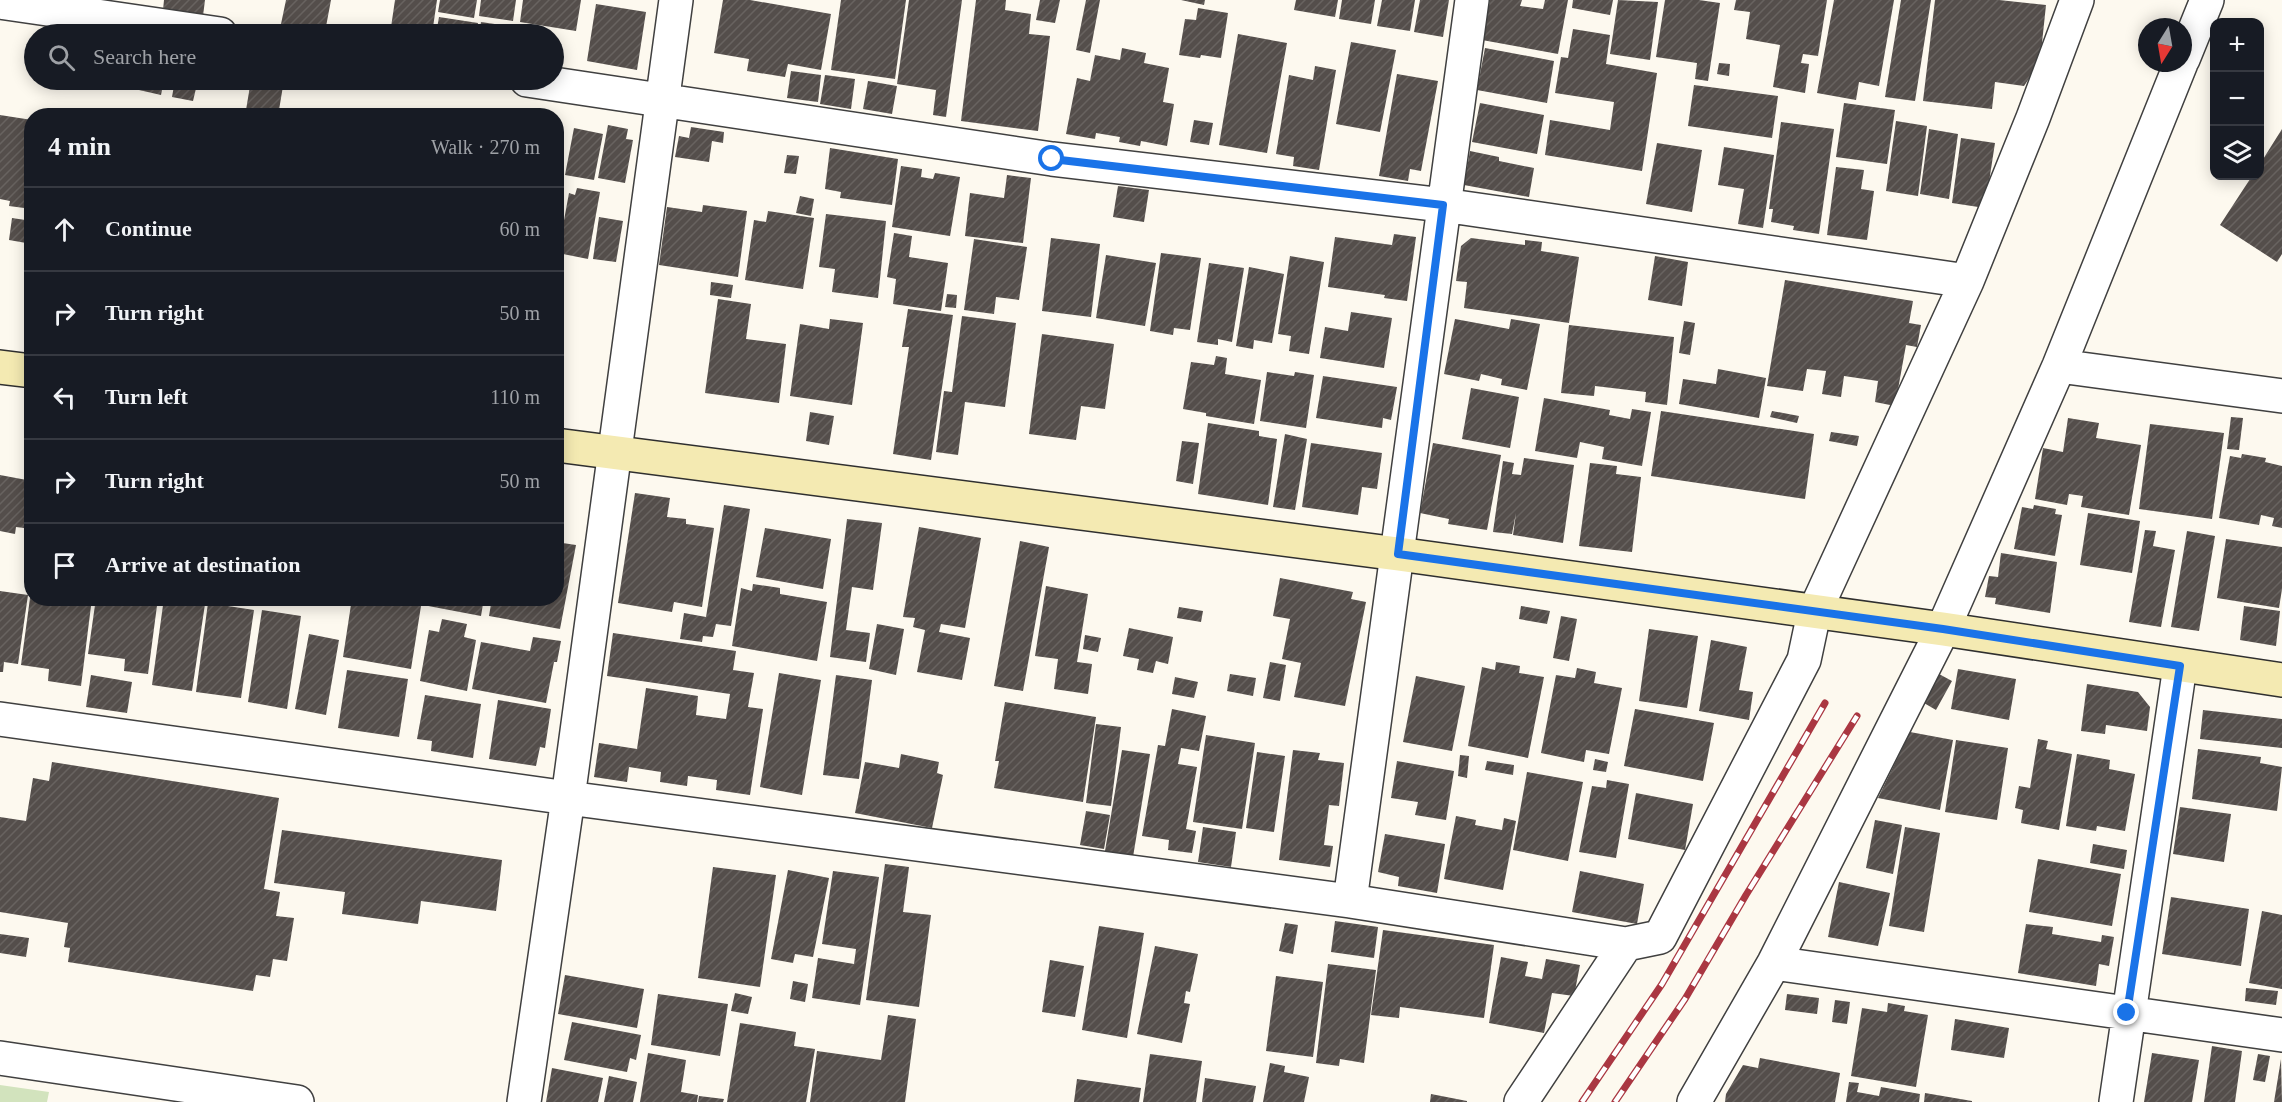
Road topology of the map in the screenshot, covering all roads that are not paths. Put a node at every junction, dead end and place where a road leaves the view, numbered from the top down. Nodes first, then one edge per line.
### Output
1 (676, 0) edge
2 (1472, 0) edge
3 (2077, 0) edge
4 (2207, 0) edge
5 (0, 2) edge
6 (151, 24) edge
7 (2192, 37) edge
8 (2178, 72) edge
9 (564, 85) edge
10 (662, 99) junction
11 (1443, 205) junction
12 (1967, 282) junction
13 (2059, 366) junction
14 (0, 367) edge
15 (24, 371) edge
16 (2282, 396) edge
17 (564, 446) edge
18 (614, 453) junction
19 (1398, 554) junction
20 (1814, 613) junction
21 (1943, 629) junction
22 (2180, 666) junction
23 (2282, 680) edge
24 (0, 719) edge
25 (568, 798) junction
26 (1350, 900) junction
27 (1626, 944) junction
28 (1774, 963) junction
29 (2127, 1013) junction
30 (2282, 1035) edge
31 (0, 1058) edge
32 (297, 1102) edge
33 (524, 1102) edge
34 (1521, 1102) edge
35 (1694, 1102) edge
36 (2116, 1102) edge

1 - 10 street
2 - 11 street
3 - 12 street
4 - 7 street
5 - 6 street
8 - 13 street
9 - 10 street
10 - 11 street
10 - 18 street
11 - 12 street
11 - 19 street
12 - 20 street
13 - 16 street
13 - 21 street
14 - 15 street
17 - 18 street
18 - 19 street
18 - 25 street
19 - 20 street
19 - 26 street
20 - 21 street
20 - 27 street
21 - 22 street
21 - 28 street
22 - 23 street
22 - 29 street
24 - 25 street
25 - 26 street
25 - 33 street
26 - 27 street
27 - 34 street
28 - 29 street
28 - 35 street
29 - 30 street
29 - 36 street
31 - 32 street

